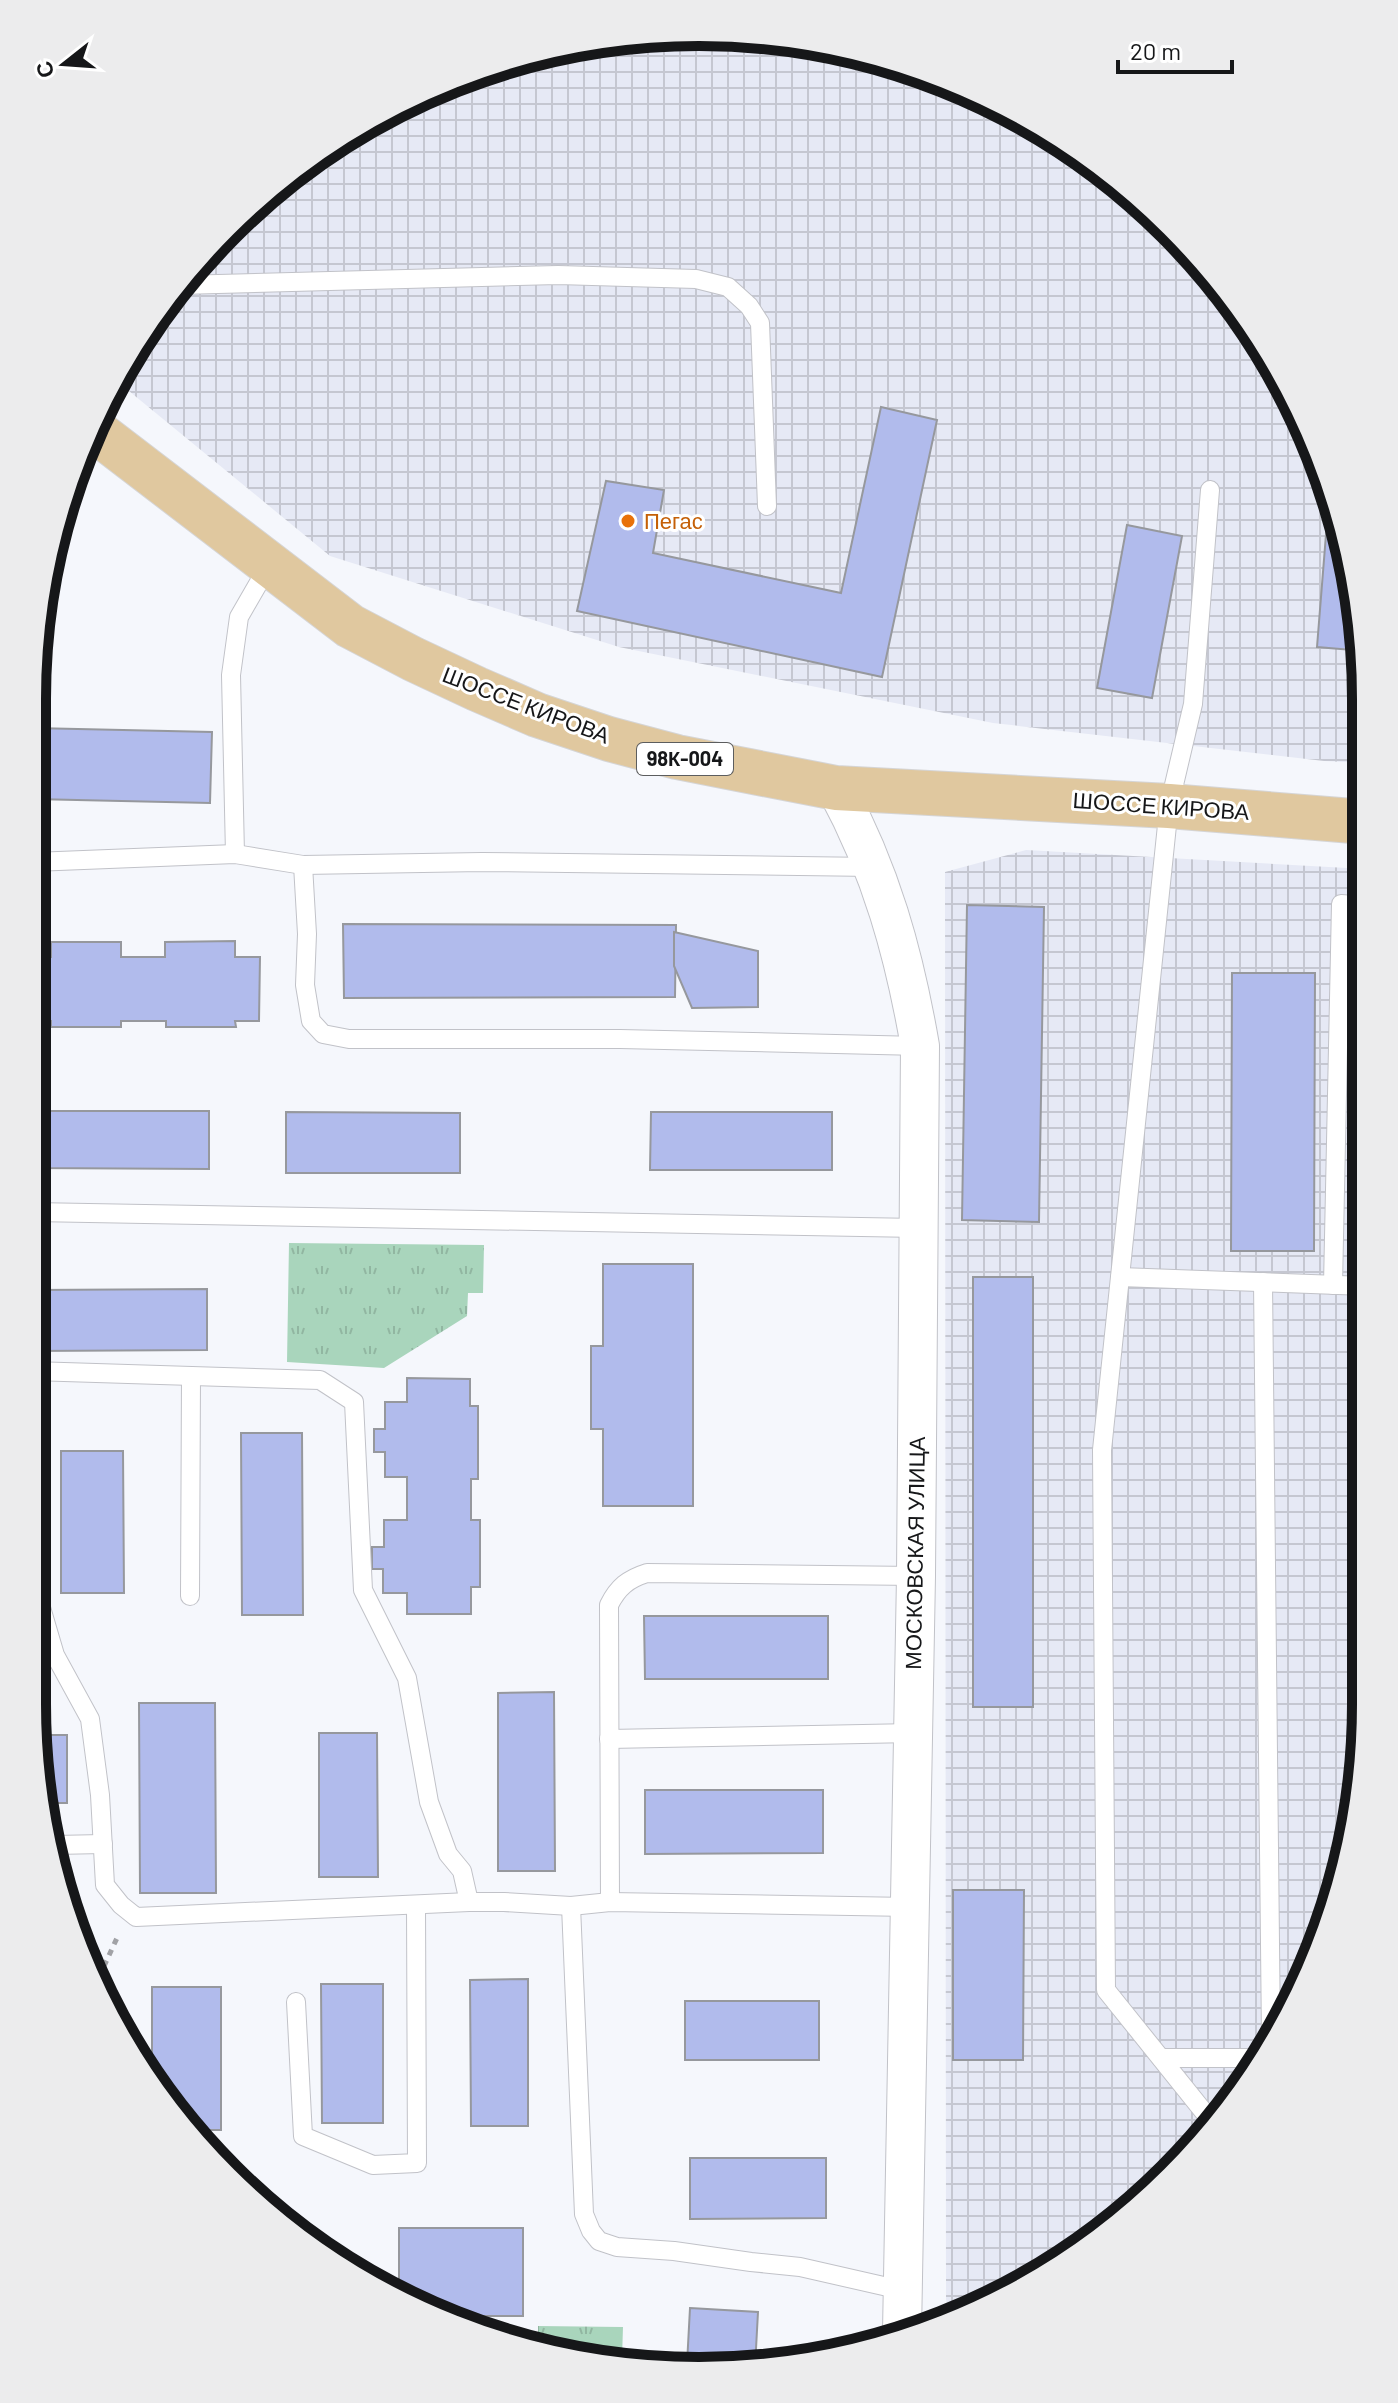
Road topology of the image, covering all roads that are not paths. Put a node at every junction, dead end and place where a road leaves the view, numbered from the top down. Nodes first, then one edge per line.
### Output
1 (194, 285) edge
2 (102, 436) edge
3 (1210, 490) dead end
4 (767, 506) dead end
5 (269, 565) junction
6 (836, 788) junction
7 (1169, 806) junction
8 (1352, 821) edge
9 (235, 854) junction
10 (46, 861) edge
11 (303, 865) junction
12 (873, 867) junction
13 (1352, 905) edge
14 (920, 1046) junction
15 (46, 1212) edge
16 (918, 1228) junction
17 (1120, 1277) junction
18 (1263, 1282) junction
19 (1333, 1285) junction
20 (1352, 1286) edge
21 (46, 1371) edge
22 (191, 1376) junction
23 (916, 1576) junction
24 (190, 1596) dead end
25 (46, 1624) edge
26 (913, 1733) junction
27 (609, 1739) junction
28 (103, 1844) junction
29 (62, 1845) edge
30 (469, 1902) junction
31 (610, 1902) junction
32 (416, 1905) junction
33 (571, 1906) junction
34 (910, 1907) junction
35 (296, 2002) dead end
36 (1271, 2020) edge
37 (1161, 2058) junction
38 (1248, 2058) edge
39 (1206, 2115) edge
40 (901, 2290) junction
41 (902, 2324) edge

1 - 4 lane
2 - 5 main road, ШОССЕ КИРОВА / 98К-004
3 - 7 lane
5 - 6 main road, ШОССЕ КИРОВА / 98К-004
5 - 9 lane
6 - 7 main road, ШОССЕ КИРОВА / 98К-004
6 - 12 street, МОСКОВСКАЯ УЛИЦА
7 - 8 main road, ШОССЕ КИРОВА / 98К-004
7 - 17 lane
9 - 10 lane
9 - 11 lane
11 - 12 lane
11 - 14 lane
12 - 14 street, МОСКОВСКАЯ УЛИЦА
13 - 19 lane
14 - 16 street, МОСКОВСКАЯ УЛИЦА
15 - 16 lane
16 - 23 street, МОСКОВСКАЯ УЛИЦА
17 - 18 lane
17 - 37 lane
18 - 19 lane
18 - 36 lane
19 - 20 lane
21 - 22 lane
22 - 24 lane
22 - 30 lane
23 - 26 street, МОСКОВСКАЯ УЛИЦА
23 - 27 lane
25 - 28 lane
26 - 27 lane
26 - 34 street, МОСКОВСКАЯ УЛИЦА
27 - 31 lane
28 - 29 lane
28 - 32 lane
30 - 32 lane
30 - 33 lane
31 - 33 lane
31 - 34 lane
32 - 35 lane
33 - 40 lane
34 - 40 street, МОСКОВСКАЯ УЛИЦА
37 - 38 lane
37 - 39 lane
40 - 41 street, МОСКОВСКАЯ УЛИЦА

